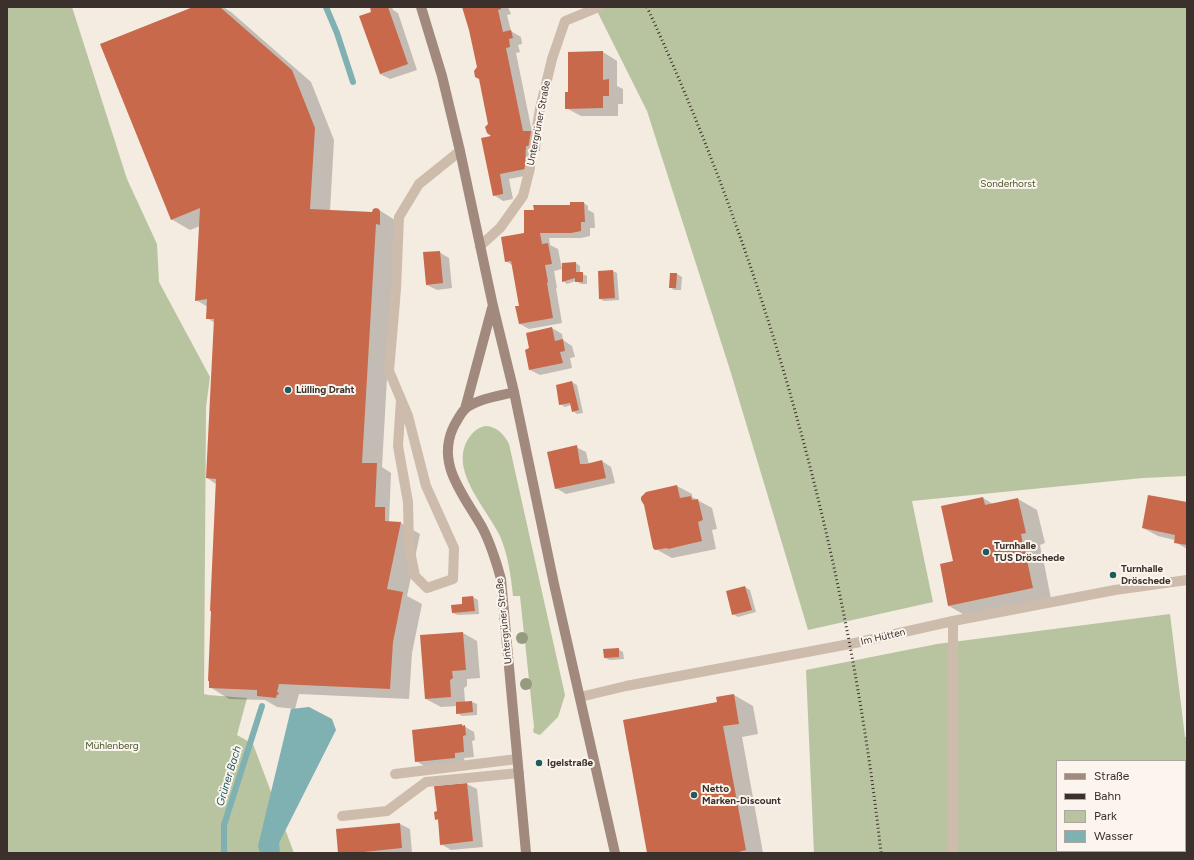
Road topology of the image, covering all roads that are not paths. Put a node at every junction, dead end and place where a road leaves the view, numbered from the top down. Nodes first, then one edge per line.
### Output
1 (421, 7) edge
2 (599, 7) edge
3 (460, 151) junction
4 (480, 246) junction
5 (493, 306) junction
6 (514, 392) junction
7 (401, 400) junction
8 (465, 409) junction
9 (1187, 580) edge
10 (953, 621) junction
11 (580, 697) junction
12 (517, 759) junction
13 (519, 773) junction
14 (395, 774) dead end
15 (342, 816) dead end
16 (526, 853) edge
17 (615, 853) edge
18 (953, 853) edge

1 - 3 main road
2 - 4 street, Untergrüner Straße
3 - 4 main road
3 - 7 street
4 - 5 main road
5 - 6 main road
5 - 8 main road, Untergrüner Straße
6 - 8 main road
6 - 11 main road
7 - 7 street
8 - 12 main road, Untergrüner Straße
9 - 10 street, Im Hütten
10 - 11 street, Im Hütten
10 - 18 street
11 - 17 main road
12 - 13 main road, Untergrüner Straße
12 - 14 street
13 - 15 street
13 - 16 main road, Untergrüner Straße

